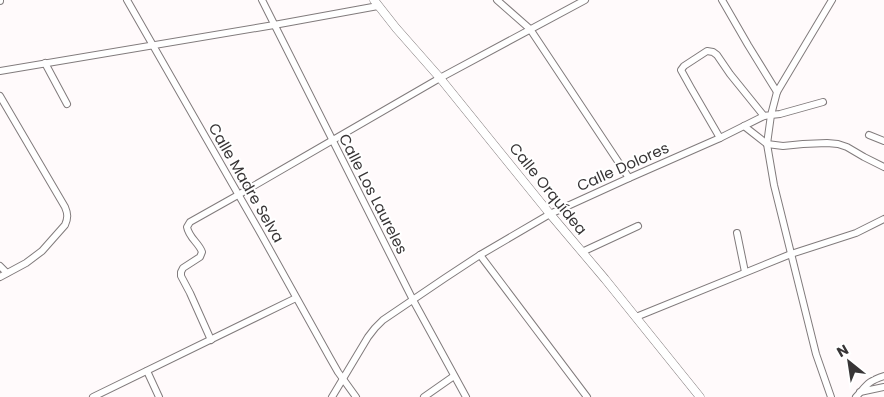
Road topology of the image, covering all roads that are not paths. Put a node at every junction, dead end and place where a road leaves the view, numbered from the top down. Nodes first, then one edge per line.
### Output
1 (127, 0) edge
2 (262, 0) edge
3 (497, 0) edge
4 (585, 0) edge
5 (722, 0) edge
6 (832, 0) edge
7 (376, 3) edge
8 (274, 25) junction
9 (530, 29) junction
10 (152, 45) junction
11 (45, 63) junction
12 (0, 71) edge
13 (440, 78) junction
14 (777, 92) junction
15 (0, 96) edge
16 (823, 102) dead end
17 (67, 104) dead end
18 (767, 116) junction
19 (744, 126) junction
20 (869, 134) dead end
21 (720, 138) junction
22 (332, 140) junction
23 (884, 141) edge
24 (767, 144) junction
25 (884, 166) edge
26 (629, 178) junction
27 (238, 195) junction
28 (550, 214) junction
29 (884, 219) edge
30 (638, 226) dead end
31 (737, 233) dead end
32 (582, 252) junction
33 (791, 254) junction
34 (480, 255) junction
35 (0, 266) edge
36 (745, 272) junction
37 (7, 273) junction
38 (0, 277) edge
39 (296, 298) junction
40 (413, 300) junction
41 (636, 317) junction
42 (211, 340) junction
43 (147, 371) junction
44 (454, 376) junction
45 (884, 376) edge
46 (343, 378) junction
47 (884, 387) edge
48 (858, 395) edge
49 (93, 397) edge
50 (159, 397) edge
51 (332, 397) edge
52 (356, 397) edge
53 (424, 397) edge
54 (466, 397) edge
55 (587, 397) edge
56 (700, 397) edge
57 (831, 397) edge

1 - 10 street, Calle Madre Selva
2 - 8 street, Calle Los Laureles
3 - 9 street
4 - 9 street
5 - 14 street
6 - 14 street
7 - 8 street
7 - 13 street, Calle Orquídea
8 - 10 street
8 - 22 street, Calle Los Laureles
9 - 13 street
9 - 26 street
10 - 11 street
10 - 27 street, Calle Madre Selva
11 - 12 street
11 - 17 street
13 - 22 street
13 - 28 street, Calle Orquídea
14 - 18 street
15 - 37 street
16 - 18 street, Calle Dolores
18 - 19 street, Calle Dolores
18 - 21 street
18 - 24 street
19 - 21 street, Calle Dolores
19 - 24 street
20 - 23 street
21 - 26 street, Calle Dolores
22 - 27 street
22 - 40 street, Calle Los Laureles
24 - 25 street
24 - 33 street
26 - 28 street, Calle Dolores
27 - 39 street, Calle Madre Selva
27 - 42 street
28 - 32 street, Calle Orquídea
28 - 34 street, Calle Dolores
29 - 33 street
30 - 32 street
31 - 36 street
32 - 41 street, Calle Orquídea
33 - 36 street
33 - 57 street
34 - 40 street, Calle Dolores
34 - 55 street
35 - 37 street
36 - 41 street
37 - 38 street
39 - 42 street
39 - 46 street, Calle Madre Selva
40 - 44 street, Calle Los Laureles
40 - 46 street, Calle Dolores
41 - 56 street, Calle Orquídea
42 - 43 street
43 - 49 street
43 - 50 street
44 - 53 street
44 - 54 street, Calle Los Laureles
45 - 48 street
46 - 51 street, Calle Dolores
46 - 52 street, Calle Madre Selva
47 - 48 street

